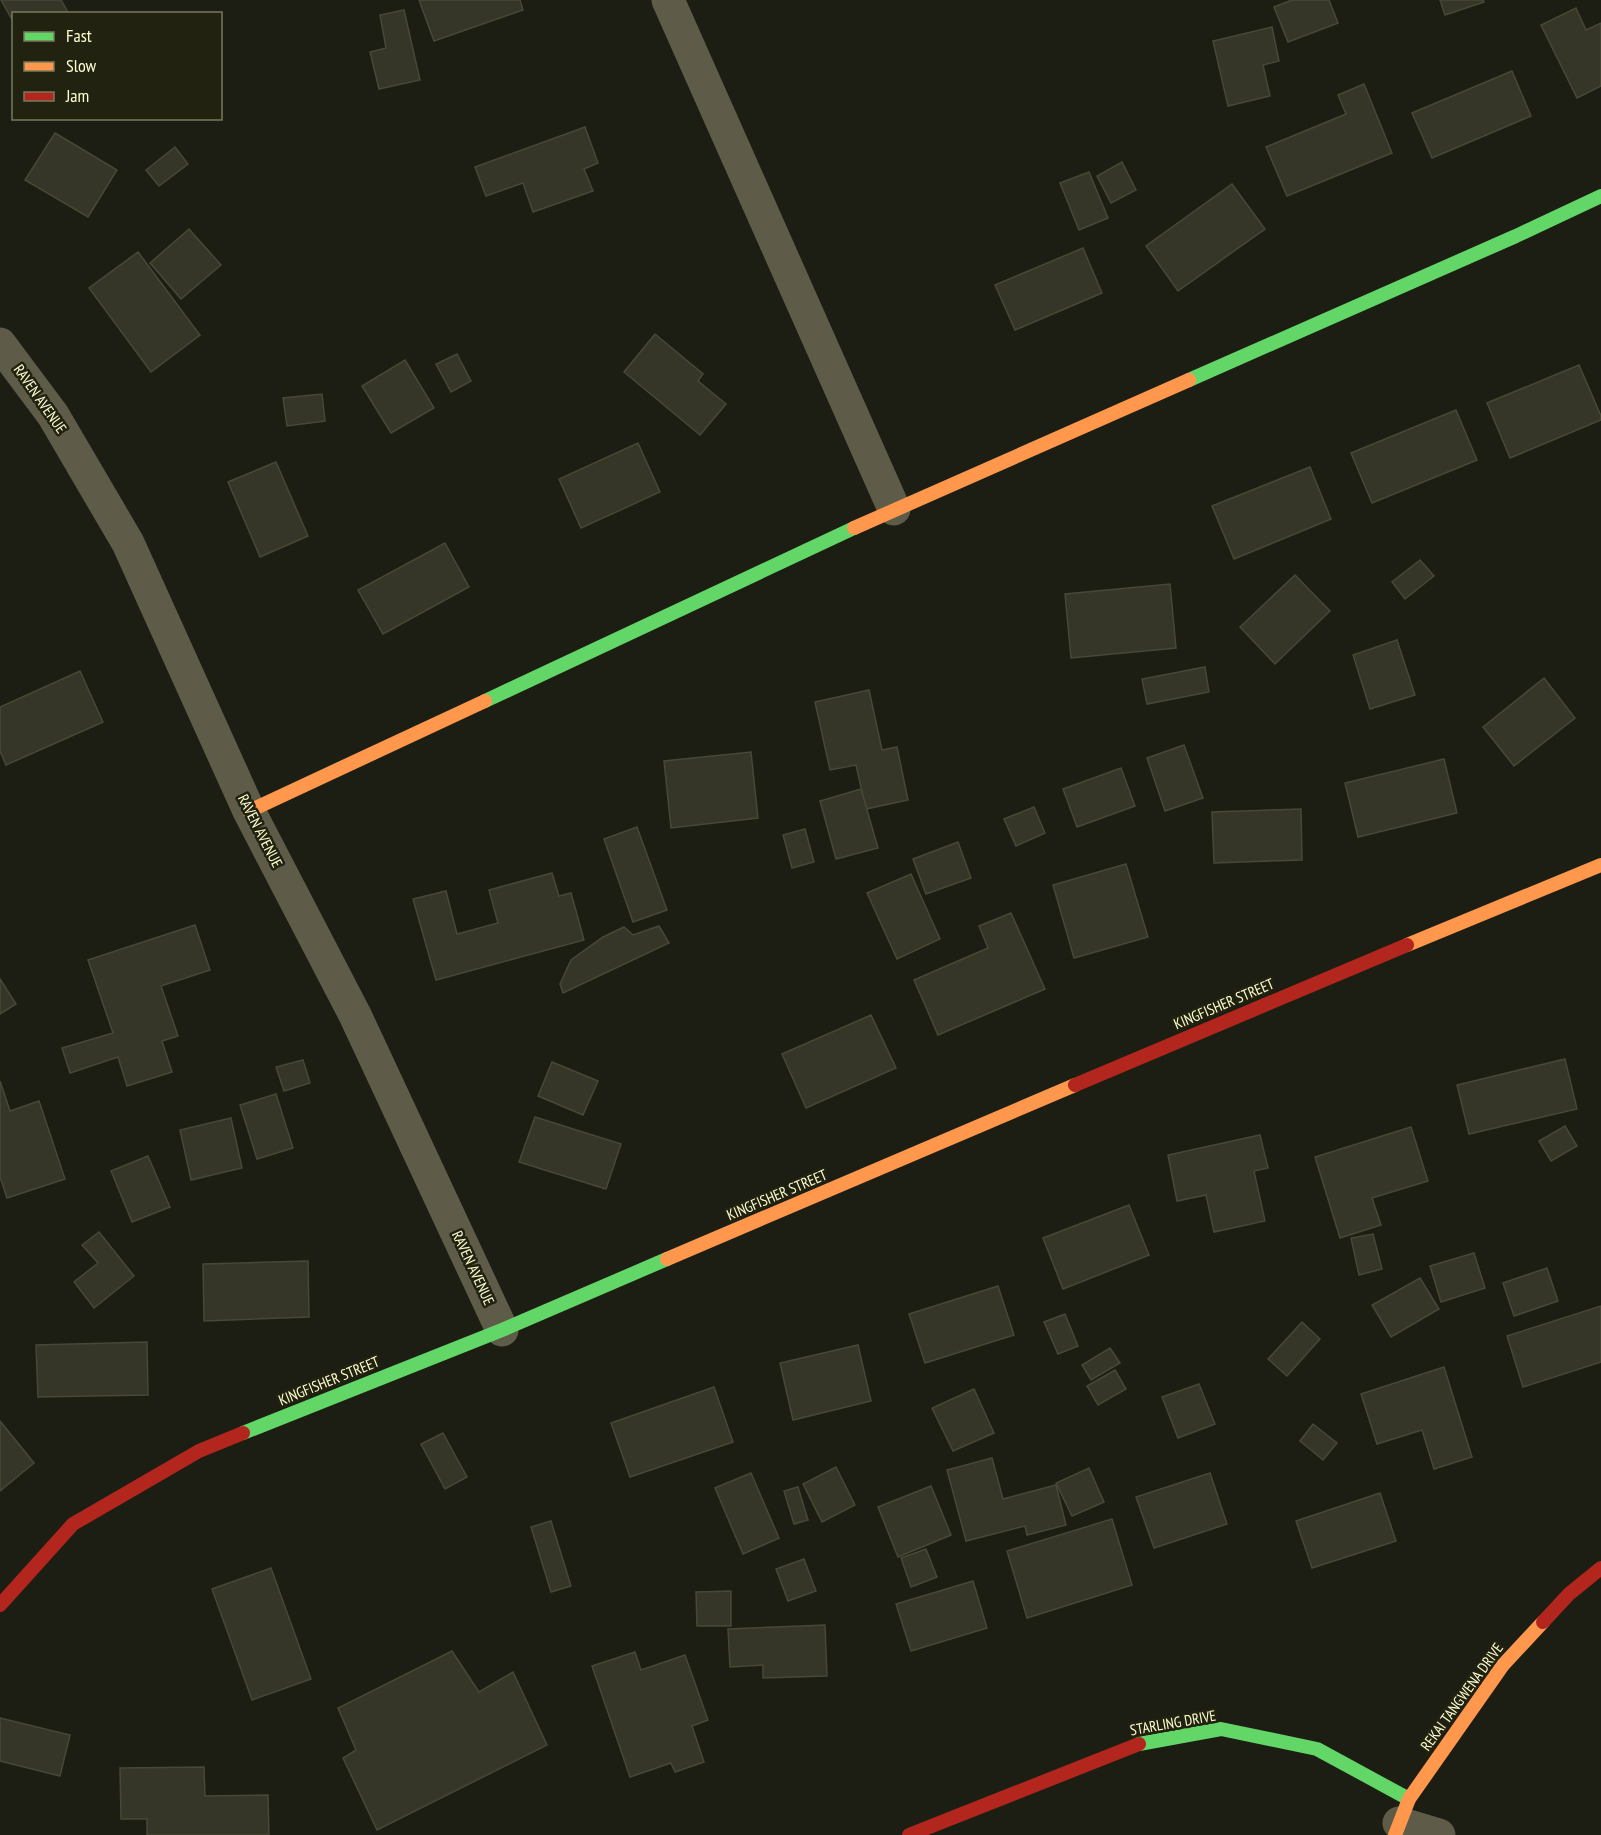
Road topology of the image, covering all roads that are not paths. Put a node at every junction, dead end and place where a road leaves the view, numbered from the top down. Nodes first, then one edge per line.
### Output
1 (668, 0) edge
2 (1601, 196) edge
3 (0, 344) edge
4 (894, 509) junction
5 (249, 811) junction
6 (1601, 865) edge
7 (502, 1330) junction
8 (1601, 1568) edge
9 (0, 1605) edge
10 (1401, 1819) edge
11 (909, 1835) edge
12 (1439, 1835) edge

1 - 4 street
2 - 4 street
3 - 5 street, RAVEN AVENUE
4 - 5 street
5 - 7 street, RAVEN AVENUE
6 - 7 street, KINGFISHER STREET
7 - 9 street, KINGFISHER STREET
8 - 10 street, REKAI TANGWENA DRIVE
10 - 11 street, STARLING DRIVE
10 - 12 street

